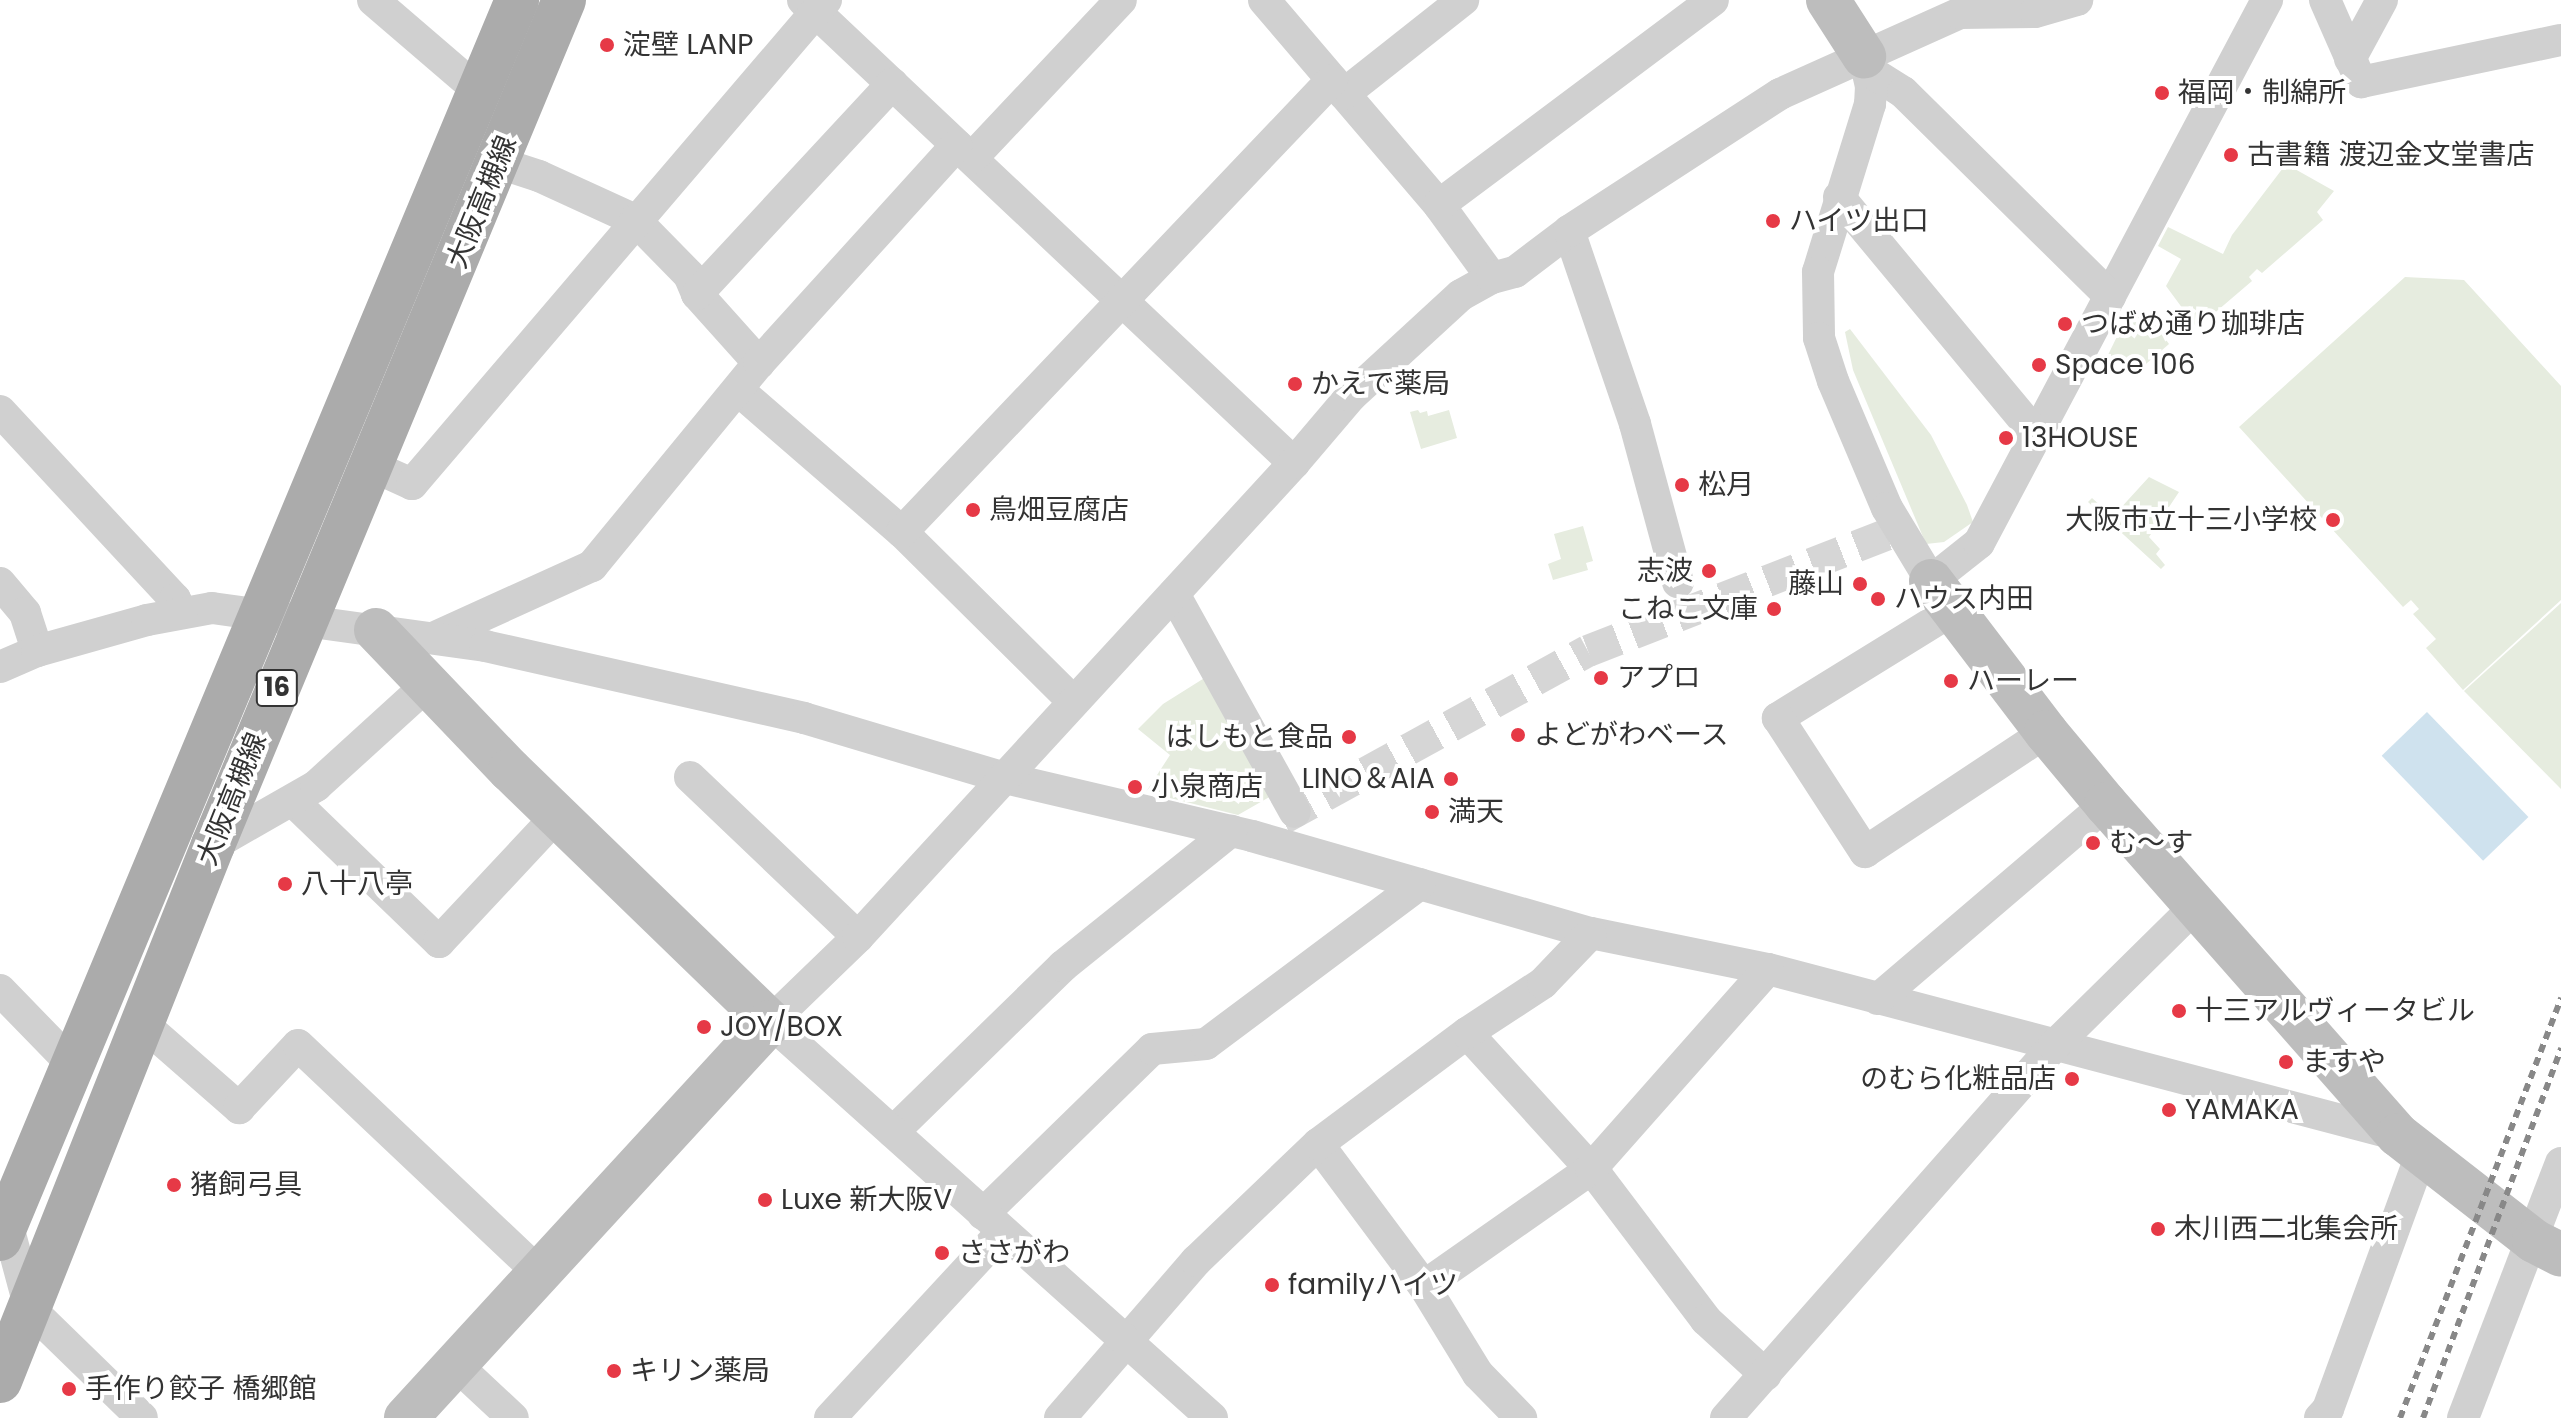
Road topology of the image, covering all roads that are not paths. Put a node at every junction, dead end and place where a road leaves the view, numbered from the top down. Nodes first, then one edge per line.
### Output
1 (373, 0) edge
2 (517, 0) edge
3 (564, 0) edge
4 (1121, 0) edge
5 (1463, 0) edge
6 (1713, 0) edge
7 (1828, 0) edge
8 (2077, 0) edge
9 (2267, 0) edge
10 (2325, 0) edge
11 (2382, 0) edge
12 (1273, 3) edge
13 (815, 4) edge
14 (2561, 40) edge
15 (2350, 59) junction
16 (1866, 63) junction
17 (892, 84) junction
18 (1338, 87) junction
19 (480, 92) junction
20 (964, 152) junction
21 (499, 163) junction
22 (1839, 197) junction
23 (1439, 205) junction
24 (635, 220) junction
25 (1569, 231) junction
26 (1492, 278) junction
27 (697, 294) junction
28 (2110, 296) junction
29 (1122, 300) junction
30 (759, 363) junction
31 (738, 390) junction
32 (0, 411) edge
33 (2036, 434) junction
34 (1294, 463) junction
35 (372, 466) junction
36 (902, 532) junction
37 (1678, 582) dead end
38 (0, 583) edge
39 (1174, 594) junction
40 (1942, 595) junction
41 (181, 612) junction
42 (258, 616) junction
43 (306, 621) junction
44 (376, 630) junction
45 (433, 638) junction
46 (37, 651) junction
47 (0, 667) edge
48 (428, 684) junction
49 (1073, 701) junction
50 (2046, 732) junction
51 (690, 777) dead end
52 (1005, 778) junction
53 (293, 801) junction
54 (2106, 804) junction
55 (557, 816) junction
56 (1241, 834) junction
57 (213, 845) junction
58 (1420, 884) junction
59 (2197, 905) junction
60 (1591, 933) junction
61 (858, 937) junction
62 (1768, 969) junction
63 (0, 990) edge
64 (1878, 999) junction
65 (770, 1022) junction
66 (143, 1024) junction
67 (1467, 1033) junction
68 (2054, 1046) junction
69 (71, 1063) junction
70 (893, 1132) junction
71 (1318, 1144) junction
72 (2410, 1145) junction
73 (2561, 1163) edge
74 (1591, 1169) junction
75 (992, 1223) junction
76 (2, 1227) edge
77 (2547, 1248) edge
78 (539, 1273) junction
79 (1424, 1286) junction
80 (30, 1309) junction
81 (1126, 1344) junction
82 (455, 1364) junction
83 (1766, 1375) junction
84 (0, 1381) edge
85 (142, 1418) edge
86 (406, 1418) edge
87 (513, 1418) edge
88 (830, 1418) edge
89 (1060, 1418) edge
90 (1212, 1418) edge
91 (1521, 1418) edge
92 (1726, 1418) edge
93 (2320, 1418) edge
94 (2463, 1418) edge

1 - 19 street
2 - 19 main road, 大阪高槻線 / 16
3 - 21 main road, 大阪高槻線 / 16
4 - 20 street
5 - 18 street
6 - 23 street
7 - 16 street
8 - 16 street
9 - 28 street
10 - 15 street
11 - 15 street
12 - 18 street
13 - 17 street
13 - 24 street
14 - 15 street
16 - 22 street
16 - 25 street
16 - 28 street
17 - 20 street
17 - 27 street
18 - 23 street
18 - 29 street
19 - 42 main road, 大阪高槻線 / 16
20 - 29 street
20 - 30 street
21 - 24 street
21 - 35 main road, 大阪高槻線 / 16
22 - 33 street
22 - 40 street
23 - 26 street
24 - 27 street
24 - 35 street
25 - 26 street
25 - 37 street
26 - 34 street
27 - 30 street
28 - 33 street
29 - 34 street
29 - 36 street
30 - 31 street
31 - 36 street
31 - 45 street
32 - 41 street
33 - 40 street
34 - 39 street
35 - 43 main road, 大阪高槻線 / 16
36 - 49 street
38 - 46 street
39 - 49 street
39 - 56 street
40 - 50 street
40 - 50 street
41 - 42 street
41 - 46 street
42 - 43 street
42 - 69 main road, 大阪高槻線 / 16
43 - 44 street
43 - 57 main road, 大阪高槻線 / 16
44 - 45 street
44 - 48 street
45 - 52 street
46 - 47 street
48 - 53 street
48 - 55 street
49 - 52 street
50 - 54 street
51 - 61 street
52 - 56 street
52 - 61 street
53 - 55 street
53 - 57 street
54 - 59 street
54 - 64 street
55 - 65 street
56 - 58 street
56 - 70 street
57 - 66 main road, 大阪高槻線 / 16
58 - 60 street
58 - 75 street
59 - 68 street
59 - 72 street
60 - 62 street
60 - 67 street
61 - 65 street
62 - 64 street
62 - 74 street
63 - 69 street
64 - 68 street
65 - 70 street
65 - 78 street
66 - 78 street
66 - 80 main road, 大阪高槻線 / 16
67 - 71 street
67 - 74 street
68 - 72 street
68 - 83 street
69 - 76 main road, 大阪高槻線 / 16
70 - 75 street
71 - 79 street
71 - 81 street
72 - 77 street
72 - 93 street
73 - 77 street
74 - 79 street
74 - 83 street
75 - 81 street
75 - 88 street
76 - 80 street
77 - 94 street
78 - 82 street
79 - 91 street
80 - 84 main road, 大阪高槻線 / 16
80 - 85 street
81 - 89 street
81 - 90 street
82 - 86 street
82 - 87 street
83 - 92 street

